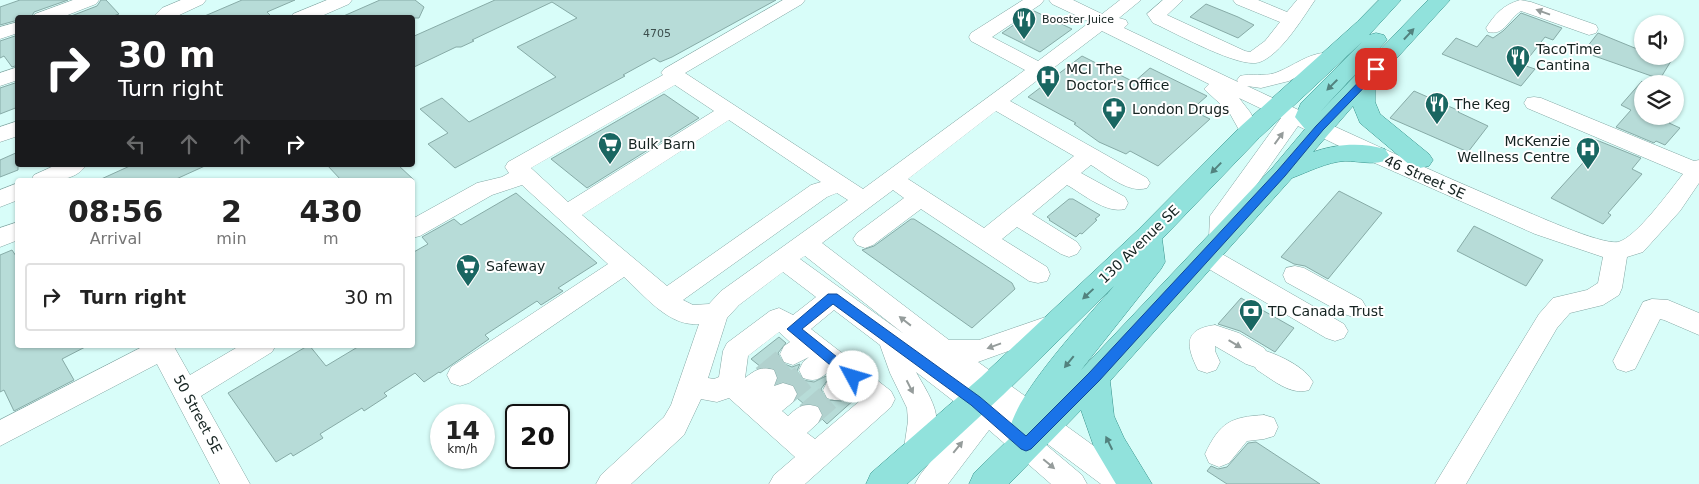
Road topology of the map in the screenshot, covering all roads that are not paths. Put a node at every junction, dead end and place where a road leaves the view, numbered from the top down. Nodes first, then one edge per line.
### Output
1 (90, 0) edge
2 (197, 0) edge
3 (343, 0) edge
4 (796, 0) edge
5 (1035, 0) edge
6 (1058, 0) edge
7 (1174, 0) edge
8 (1242, 0) edge
9 (1306, 0) edge
10 (1391, 0) edge
11 (1415, 0) edge
12 (1440, 0) edge
13 (1127, 3) edge
14 (1283, 11) edge
15 (50, 15) edge
16 (164, 15) edge
17 (307, 15) edge
18 (1103, 21) junction
19 (15, 28) edge
20 (1495, 28) dead end
21 (1589, 29) dead end
22 (0, 33) edge
23 (1145, 36) junction
24 (1331, 58) junction
25 (1039, 69) junction
26 (1203, 73) junction
27 (15, 74) edge
28 (676, 76) junction
29 (0, 80) edge
30 (1247, 80) junction
31 (1364, 83) junction
32 (995, 102) junction
33 (1534, 103) dead end
34 (729, 112) junction
35 (1302, 113) junction
36 (15, 129) edge
37 (1250, 132) junction
38 (0, 135) edge
39 (1089, 155) junction
40 (1376, 155) junction
41 (1420, 160) junction
42 (71, 167) edge
43 (1698, 170) edge
44 (1282, 173) junction
45 (524, 174) junction
46 (1066, 174) junction
47 (46, 178) edge
48 (892, 179) junction
49 (1139, 183) dead end
50 (839, 184) junction
51 (15, 192) edge
52 (920, 198) junction
53 (0, 199) edge
54 (864, 200) junction
55 (1117, 203) dead end
56 (566, 214) junction
57 (1016, 215) junction
58 (415, 228) edge
59 (15, 231) edge
60 (1148, 237) junction
61 (0, 238) edge
62 (864, 239) dead end
63 (1577, 239) junction
64 (985, 240) junction
65 (805, 243) junction
66 (1214, 247) junction
67 (1069, 248) dead end
68 (1616, 251) junction
69 (783, 259) junction
70 (624, 265) junction
71 (1038, 274) dead end
72 (1295, 275) dead end
73 (833, 297) junction
74 (665, 300) junction
75 (1353, 307) dead end
76 (716, 313) junction
77 (1056, 323) junction
78 (1699, 325) edge
79 (1335, 331) dead end
80 (892, 342) junction
81 (159, 348) edge
82 (162, 348) edge
83 (257, 348) edge
84 (807, 350) junction
85 (944, 351) junction
86 (701, 354) junction
87 (1207, 362) dead end
88 (1626, 362) dead end
89 (460, 375) dead end
90 (1094, 377) junction
91 (1299, 382) dead end
92 (691, 386) junction
93 (753, 387) junction
94 (186, 391) junction
95 (985, 400) junction
96 (1264, 427) dead end
97 (1034, 428) junction
98 (0, 434) edge
99 (1219, 454) dead end
100 (815, 457) junction
101 (923, 470) edge
102 (235, 484) edge
103 (611, 484) edge
104 (784, 484) edge
105 (883, 484) edge
106 (986, 484) edge
107 (1072, 484) edge
108 (1124, 484) edge
109 (1135, 484) edge
110 (1450, 484) edge

1 - 15 street
2 - 16 street
3 - 17 street
4 - 28 street
5 - 25 street
6 - 18 street
7 - 14 street
8 - 14 street
9 - 14 street
10 - 24 main road, 130 Avenue SE
11 -> 35 main road
31 -> 12 main road, 130 Avenue SE
13 - 18 street
13 - 23 street
18 - 23 street
18 - 25 street
18 - 26 street
19 - 22 street
21 -> 20 street
23 - 30 street
24 - 30 street
24 - 35 main road, 130 Avenue SE
25 - 32 street
26 - 35 street
26 - 37 street
27 - 29 street
28 - 34 street
28 - 45 street
30 - 35 street
31 - 35 main road, 130 Avenue SE
31 - 41 main road
32 - 39 street
32 - 48 street
33 - 43 street
34 - 50 street
34 - 56 street
35 - 37 main road, 130 Avenue SE
35 - 40 street, 46 Street SE
35 - 41 street, 46 Street SE
35 - 44 main road, 130 Avenue SE
66 -> 35 street
36 - 38 street
37 -> 60 main road, 130 Avenue SE
39 - 46 street
39 - 49 street
40 - 44 main road
40 - 63 street, 46 Street SE
41 - 63 street, 46 Street SE
42 - 47 street
43 - 68 street
44 - 66 main road, 130 Avenue SE
45 - 56 street
45 - 58 street
46 - 55 street
46 - 57 street
48 - 52 street
48 - 54 street
50 - 54 street
50 - 74 street
51 - 53 street
52 - 62 street
52 - 64 street
54 - 65 street
56 - 70 street
57 - 64 street
57 - 67 street
59 - 61 street
60 -> 77 main road, 130 Avenue SE
60 -> 97 main road
63 - 68 street, 46 Street SE
64 - 71 street
65 - 69 street
85 -> 65 street
66 - 79 street
66 - 90 main road, 130 Avenue SE
68 - 110 street
69 - 73 street
69 - 76 street
70 - 74 street
70 - 89 street
72 - 75 street
73 - 80 street
73 - 84 street
74 - 76 street
76 - 86 street
77 -> 85 street
77 - 95 main road, 130 Avenue SE
78 - 88 street
80 - 95 street
80 -> 101 street
81 - 98 street
82 - 94 street, 50 Street SE
83 - 94 street
84 - 93 street
84 - 100 street
85 - 95 street
86 - 92 street
86 - 93 street
87 -> 91 street
90 - 97 main road, 130 Avenue SE
109 -> 90 main road
92 - 93 street
92 - 103 street
93 - 100 street
94 - 102 street, 50 Street SE
95 - 97 street
95 - 101 main road, 130 Avenue SE
96 - 99 street
97 - 106 main road, 130 Avenue SE
97 -> 107 street
97 - 108 street
100 - 104 street
101 - 105 main road, 130 Avenue SE

